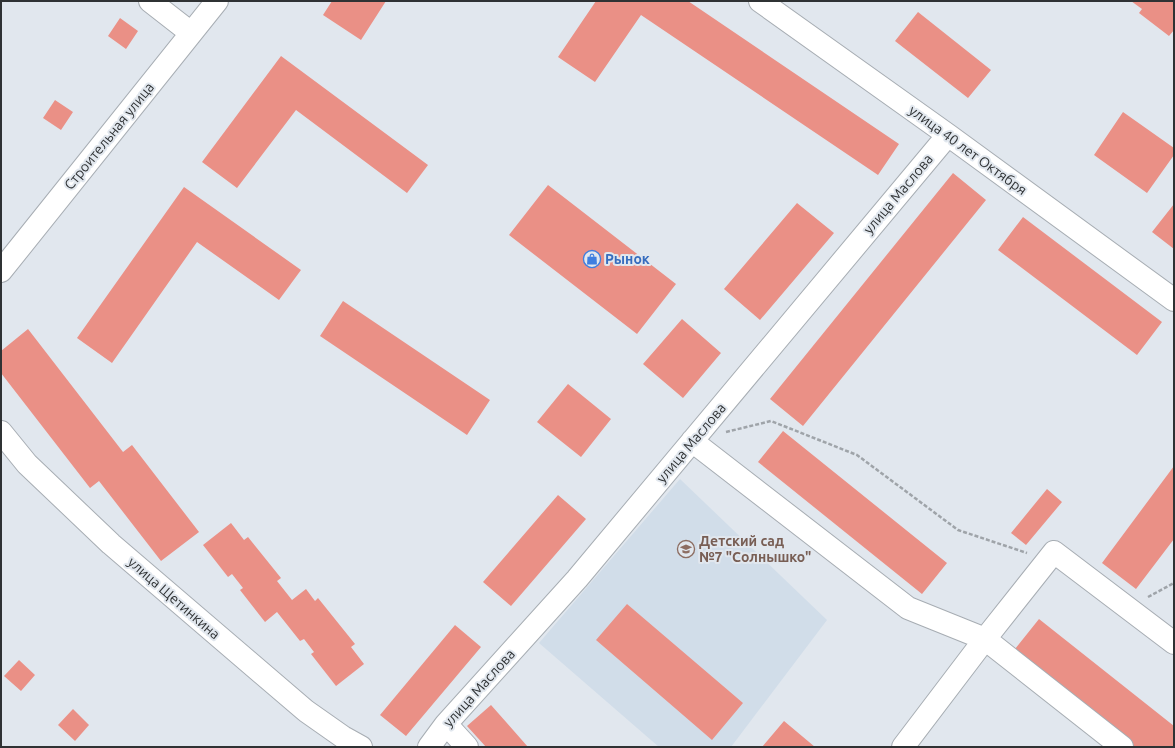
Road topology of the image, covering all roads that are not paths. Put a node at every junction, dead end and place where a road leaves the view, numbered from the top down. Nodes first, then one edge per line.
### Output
1 (150, 1) edge
2 (217, 1) edge
3 (760, 1) edge
4 (191, 33) junction
5 (948, 135) junction
6 (1, 271) edge
7 (1174, 300) edge
8 (1, 432) edge
9 (692, 441) junction
10 (985, 639) junction
11 (1174, 643) edge
12 (446, 724) junction
13 (361, 747) edge
14 (429, 747) edge
15 (467, 747) edge
16 (903, 747) edge
17 (1122, 747) edge

1 - 4 street
2 - 4 street, Строительная улица
3 - 5 street, улица 40 лет Октября
4 - 6 street, Строительная улица
5 - 7 street, улица 40 лет Октября
5 - 9 street, улица Маслова
8 - 13 street, улица Щетинкина
9 - 10 street
9 - 12 street, улица Маслова
10 - 11 street
10 - 16 street
10 - 17 street
12 - 14 street, улица Маслова
12 - 15 street

